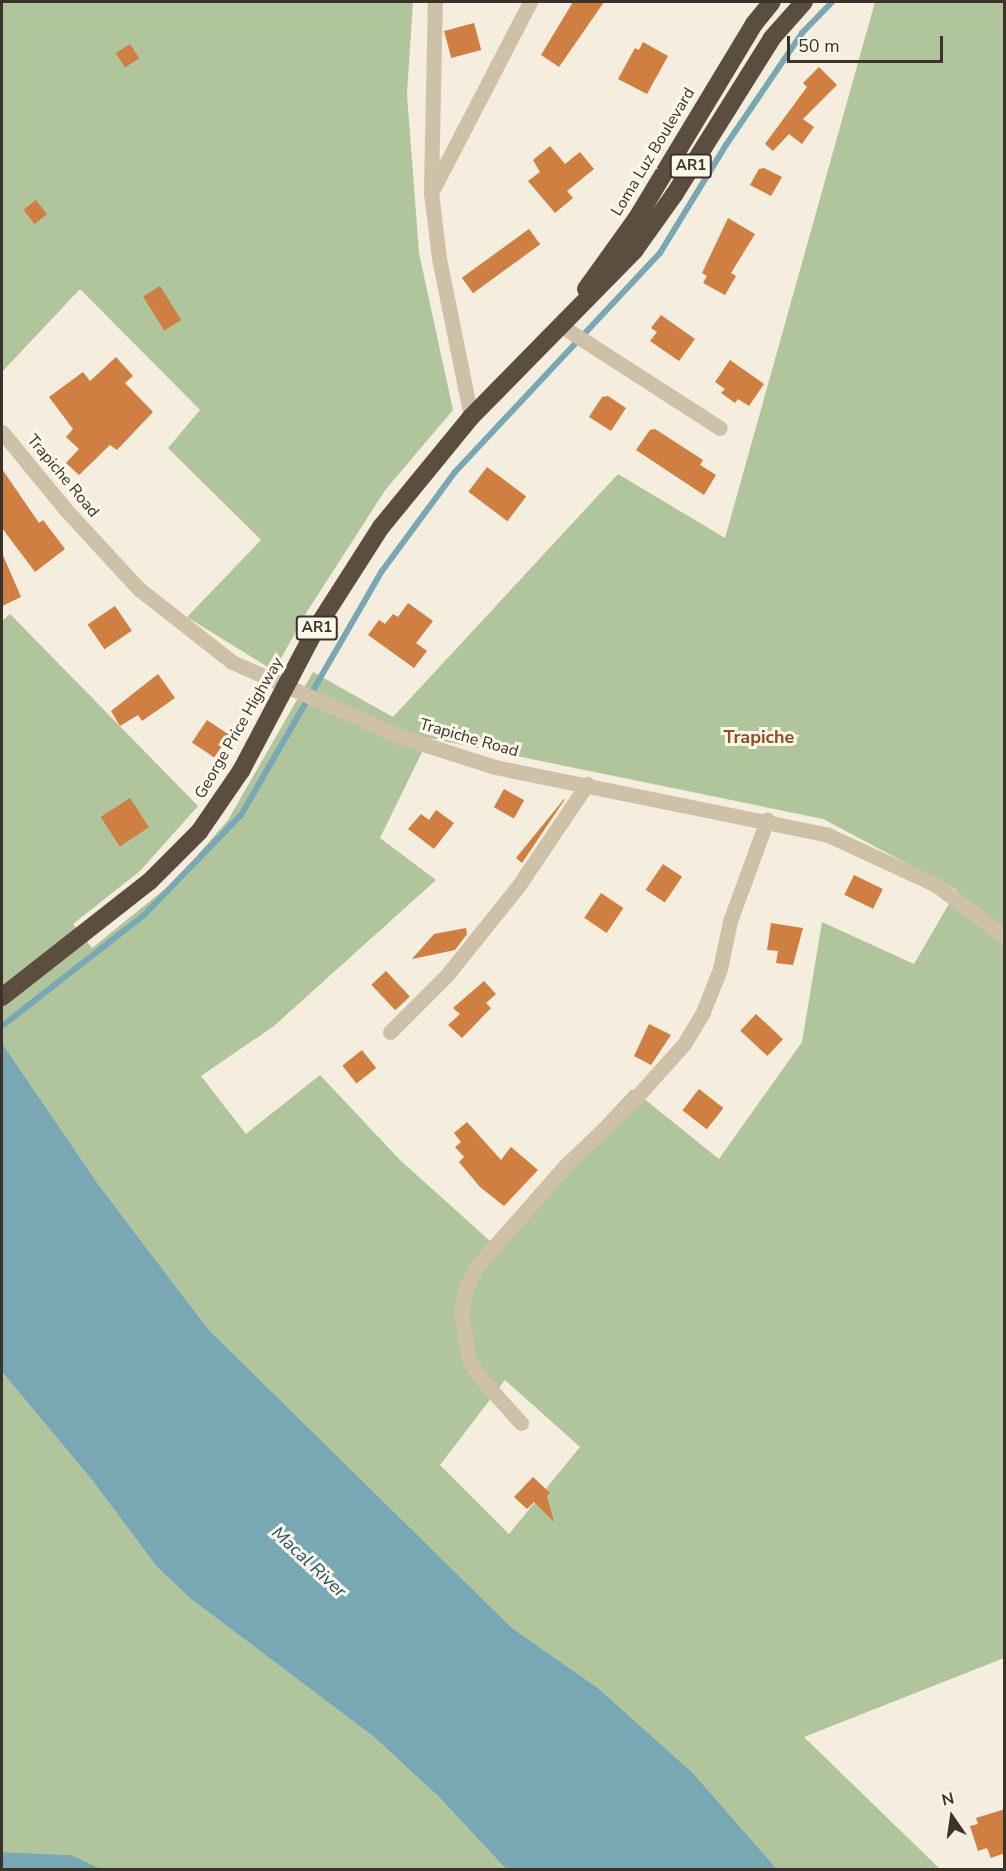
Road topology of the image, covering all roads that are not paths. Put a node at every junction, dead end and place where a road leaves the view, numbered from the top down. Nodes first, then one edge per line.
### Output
1 (435, 2) edge
2 (530, 2) edge
3 (772, 2) edge
4 (804, 2) edge
5 (431, 193) junction
6 (562, 322) junction
7 (471, 417) junction
8 (720, 428) dead end
9 (2, 432) edge
10 (287, 688) junction
11 (587, 784) junction
12 (768, 820) junction
13 (1005, 936) edge
14 (2, 998) edge
15 (390, 1032) dead end
16 (520, 1423) dead end

1 - 5 street
2 - 5 street
3 - 6 highway, Loma Luz Boulevard / AR1
4 - 6 highway, AR1
5 - 7 street
6 - 7 highway, George Price Highway / AR1
6 - 8 street
7 - 10 highway, George Price Highway / AR1
9 - 10 street, Trapiche Road
10 - 11 street, Trapiche Road
10 - 14 highway, George Price Highway / AR1
11 - 12 street, Trapiche Road
11 - 15 street
12 - 13 street, Trapiche Road
12 - 16 street

